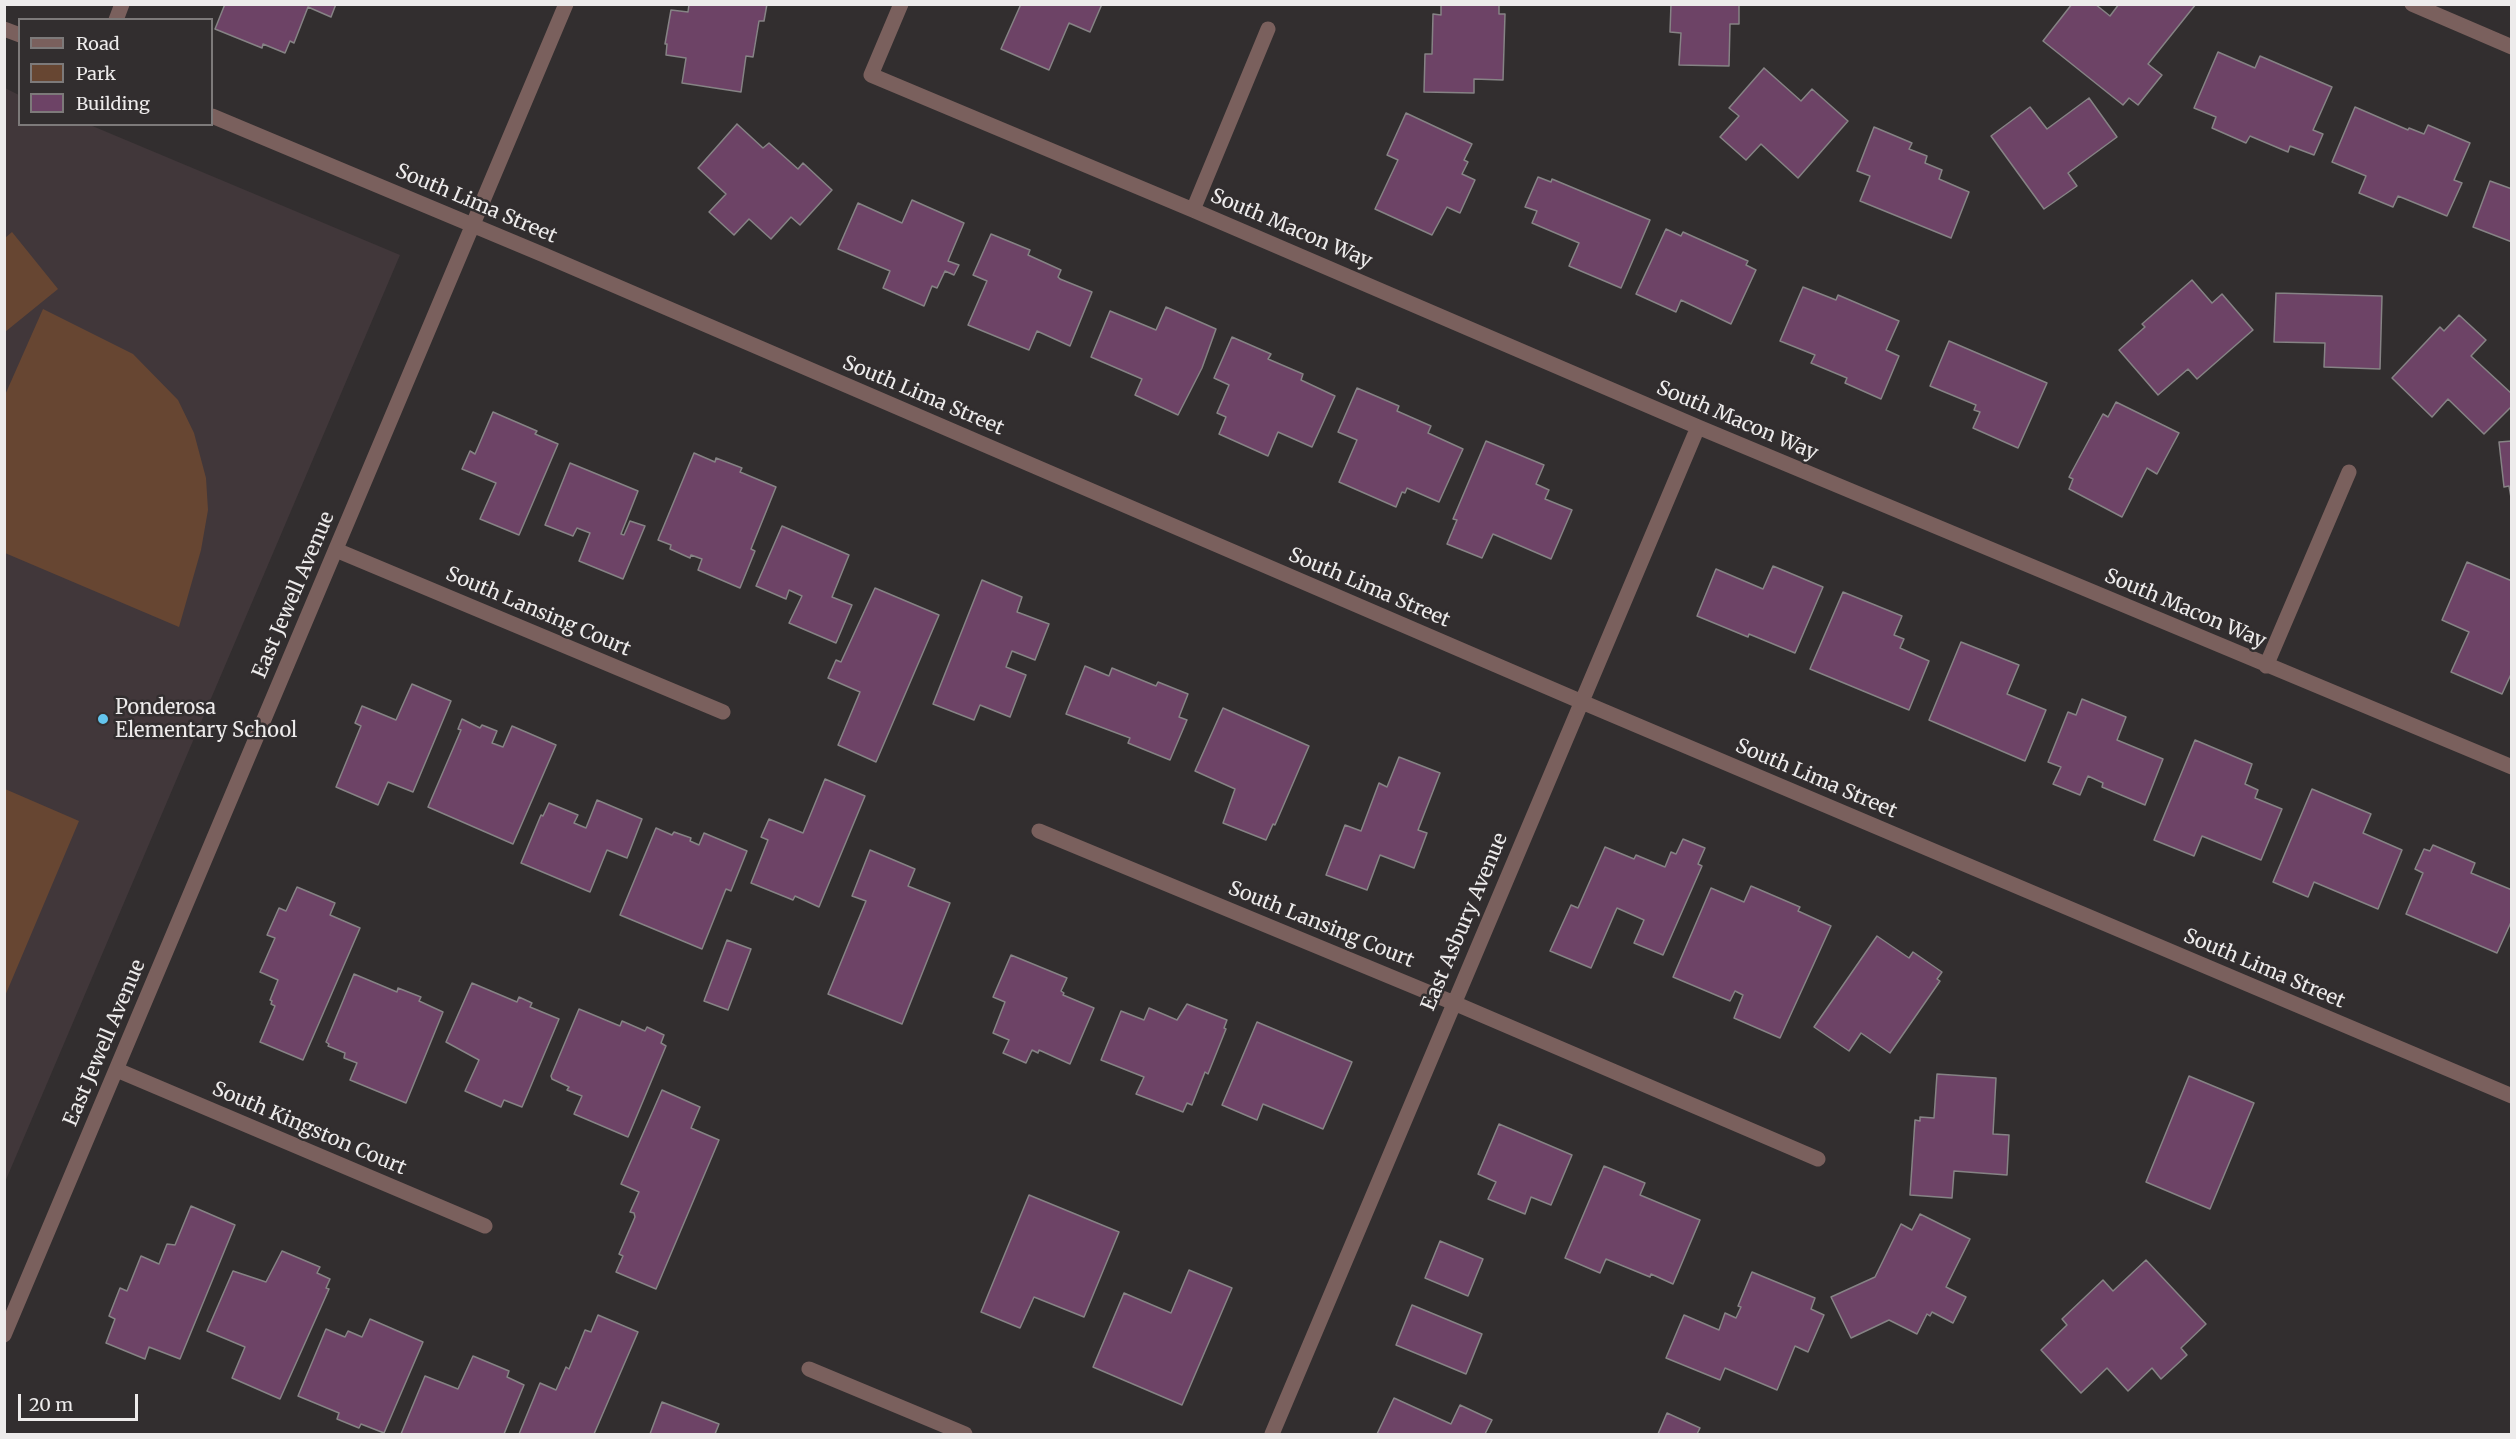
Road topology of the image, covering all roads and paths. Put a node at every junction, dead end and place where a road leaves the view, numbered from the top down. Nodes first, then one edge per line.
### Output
1 (566, 4) edge
2 (901, 4) edge
3 (2412, 4) edge
4 (1268, 29) dead end
5 (2511, 46) edge
6 (213, 116) edge
7 (1193, 210) junction
8 (473, 226) junction
9 (1698, 427) junction
10 (2349, 472) dead end
11 (336, 550) junction
12 (2266, 666) junction
13 (1581, 702) junction
14 (723, 712) dead end
15 (2511, 767) edge
16 (1039, 831) dead end
17 (1454, 1003) junction
18 (117, 1070) junction
19 (2511, 1096) edge
20 (1818, 1159) dead end
21 (485, 1226) dead end
22 (4, 1335) edge
23 (810, 1369) dead end
24 (965, 1434) edge
25 (1272, 1434) edge

1 - 8 street, East Jewell Avenue
2 - 7 street, South Macon Way
3 - 5 street
4 - 7 street, South Macon Way
6 - 8 street, South Lima Street
7 - 9 street, South Macon Way
8 - 11 street, East Jewell Avenue
8 - 13 street, South Lima Street
9 - 12 street, South Macon Way
9 - 13 street, East Asbury Avenue
10 - 12 street, South Macon Way
11 - 14 street, South Lansing Court
11 - 18 street, East Jewell Avenue
12 - 15 street, South Macon Way
13 - 17 street, East Asbury Avenue
13 - 19 street, South Lima Street
16 - 17 street, South Lansing Court
17 - 20 street, South Lansing Court
17 - 25 street, East Asbury Avenue
18 - 21 street, South Kingston Court
18 - 22 street, East Jewell Avenue
23 - 24 street

